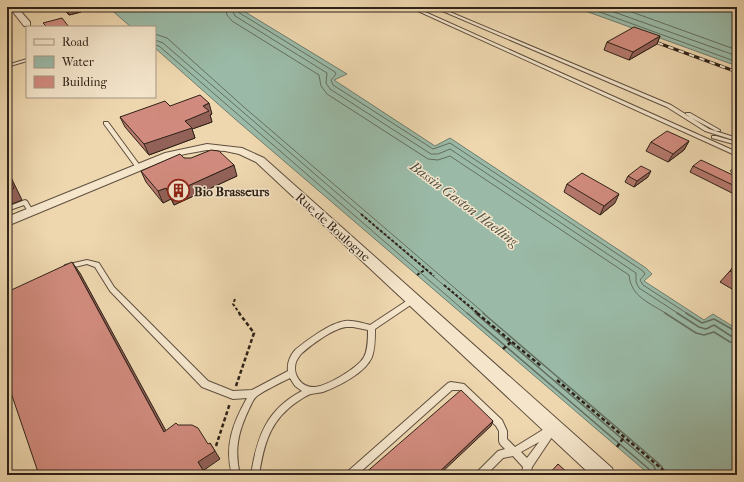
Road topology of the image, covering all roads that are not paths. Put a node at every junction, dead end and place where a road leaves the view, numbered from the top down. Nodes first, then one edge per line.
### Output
1 (12, 7) edge
2 (410, 7) edge
3 (435, 7) edge
4 (445, 7) edge
5 (18, 13) junction
6 (7, 16) edge
7 (27, 24) dead end
8 (26, 60) edge
9 (7, 66) edge
10 (574, 66) junction
11 (106, 123) dead end
12 (737, 138) edge
13 (737, 144) edge
14 (737, 154) edge
15 (139, 168) junction
16 (737, 168) edge
17 (737, 175) edge
18 (7, 209) edge
19 (31, 212) junction
20 (7, 222) edge
21 (61, 269) edge
22 (413, 300) junction
23 (371, 328) junction
24 (291, 373) junction
25 (309, 391) junction
26 (253, 394) junction
27 (553, 428) junction
28 (514, 452) junction
29 (528, 466) junction
30 (236, 475) edge
31 (255, 475) edge
32 (350, 475) edge
33 (480, 475) edge
34 (526, 475) edge
35 (605, 475) edge

1 - 5 street
2 - 14 lane
3 - 10 lane
4 - 12 lane
5 - 6 street
5 - 7 street
8 - 9 lane
10 - 12 lane
10 - 13 lane
11 - 15 lane
15 - 19 street, Rue de Boulogne
15 - 22 street, Rue de Boulogne
16 - 17 lane
18 - 19 lane
19 - 20 street, Rue de Boulogne
21 - 26 lane
22 - 23 lane
22 - 27 street, Rue de Boulogne
23 - 24 lane
23 - 25 lane
24 - 25 lane
24 - 26 lane
25 - 31 lane
26 - 30 lane
27 - 28 lane
27 - 29 lane
27 - 35 street, Rue de Boulogne
28 - 29 lane
28 - 32 lane
28 - 33 lane
29 - 34 lane

